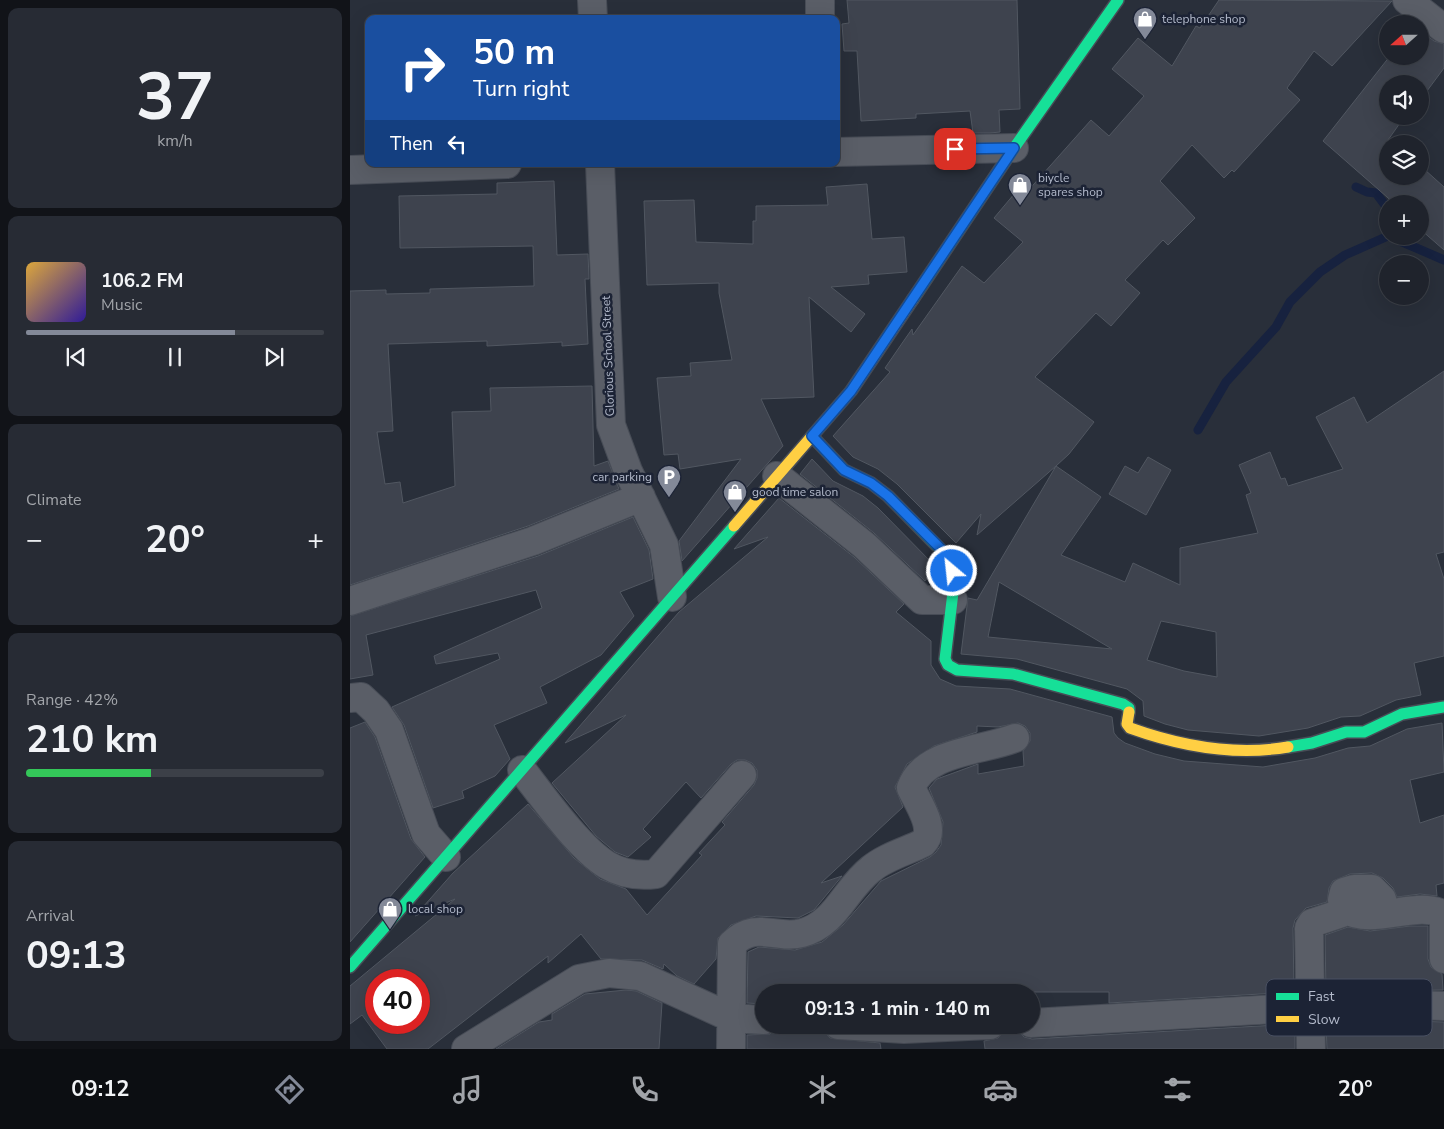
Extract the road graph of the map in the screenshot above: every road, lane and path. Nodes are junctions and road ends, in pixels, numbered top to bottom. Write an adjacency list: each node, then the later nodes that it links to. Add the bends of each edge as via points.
1 (592, 0): 5 (street)
2 (820, 0): 6 (street)
3 (1118, 0): 8 (street)
4 (1407, 0): 7 (street)
5 (593, 15)
6 (820, 15)
7 (1444, 29)
8 (1014, 148): 9 (street); 13 (street, via 851,391)
9 (840, 152)
10 (428, 167): 12 (street)
11 (600, 167): 15 (street, Glorious School Street, via 611,425)
12 (350, 170)
13 (812, 436): 14 (street); 17 (street, via 844,470 871,483 888,496 950,558)
14 (777, 476): 16 (street); 17 (street, via 864,545 922,600)
15 (641, 497): 16 (street, Glorious School Street, via 664,545); 18 (street, via 533,541)
16 (672, 597): 22 (street)
17 (953, 600): 20 (street, via 945,659 948,666 957,670 1013,674 1123,704 1129,708 1127,724 1135,731 1185,745 1260,752 1312,743 1346,732 1364,732 1402,714)
18 (350, 601)
19 (350, 698): 24 (street, via 361,697 389,730 426,834)
20 (1444, 707)
21 (1015, 738): 31 (street, via 983,745 924,767 911,788 929,829 928,838 872,868 852,886 840,907 824,922 801,934 751,932 740,936 732,944)
22 (522, 770): 23 (street, via 582,843 607,865 637,876 656,874); 24 (street)
23 (742, 775)
24 (446, 857): 28 (street)
25 (1444, 915): 29 (street, via 1434,910 1360,915 1344,909 1342,913 1312,923 1309,928)
26 (1444, 923): 27 (street)
27 (1444, 959)
28 (350, 967)
29 (1309, 979)
30 (1266, 1011): 33 (street)
31 (732, 1018): 32 (street); 35 (street, via 640,976 610,973 579,979); 36 (street)
32 (755, 1019)
33 (1040, 1023)
34 (1310, 1036): 37 (street)
35 (466, 1049)
36 (731, 1049)
37 (1311, 1049)

